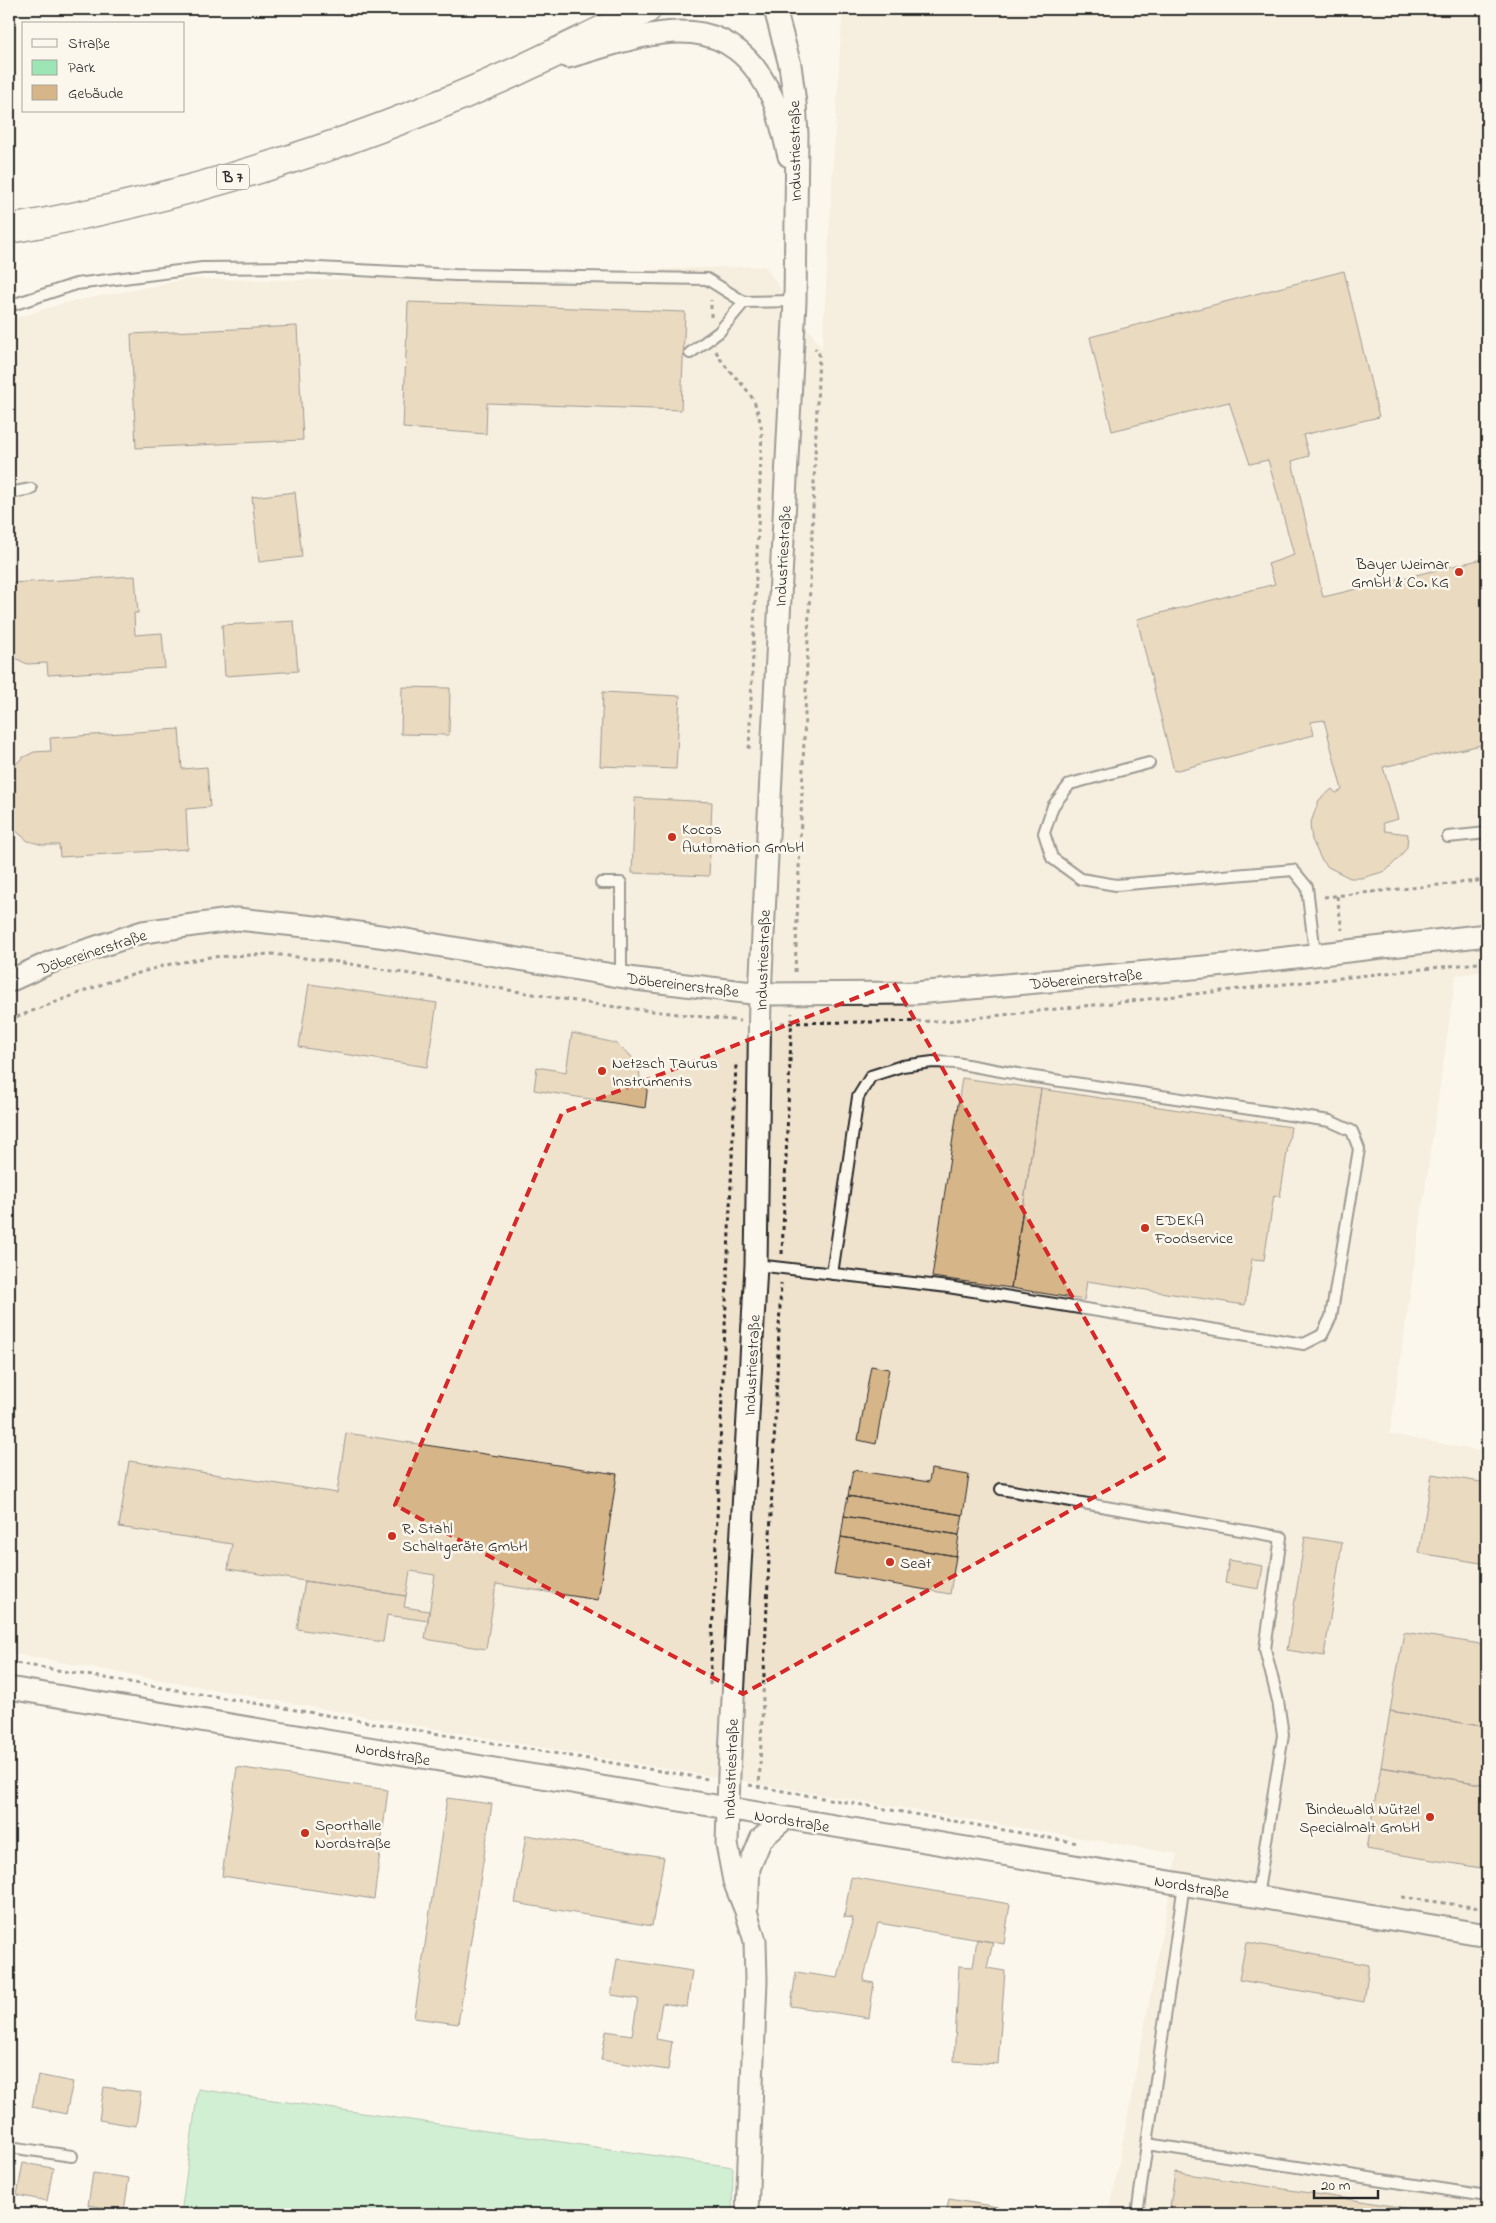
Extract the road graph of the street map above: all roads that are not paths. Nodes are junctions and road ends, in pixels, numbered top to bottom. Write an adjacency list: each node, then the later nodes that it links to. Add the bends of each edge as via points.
1 (646, 9): 3 (main road, B 7)
2 (775, 9): 4 (street, Industriestraße, via 790,65 795,103)
3 (513, 73): 4 (street, via 668,30 697,32 718,39 750,61 773,98); 5 (main road, B 7, via 329,146 250,172 111,209)
4 (796, 178): 6 (street, Industriestraße)
5 (9, 229)
6 (795, 301): 7 (lane); 20 (street, Industriestraße)
7 (744, 302): 8 (lane, via 707,279 455,275 299,267 202,268 76,284); 9 (lane, via 719,332)
8 (9, 306)
9 (690, 352)
10 (31, 489): 11 (lane)
11 (9, 493)
12 (1149, 763): 17 (lane, via 1070,784 1053,806 1044,833 1052,858 1081,879 1116,885 1293,870 1307,887)
13 (1487, 832): 14 (lane)
14 (1448, 837)
15 (601, 883): 18 (lane, via 621,883)
16 (1487, 935): 17 (street, Döbereinerstraße)
17 (1315, 954): 20 (street, Döbereinerstraße, via 916,993)
18 (621, 976): 19 (street, Döbereinerstraße, via 401,939 237,919 143,932); 20 (street, Döbereinerstraße)
19 (9, 980)
20 (760, 994): 21 (street, Industriestraße)
21 (756, 1265): 22 (lane); 25 (street, Industriestraße)
22 (832, 1274): 22 (lane, via 858,1097 870,1076 902,1066 956,1063 1330,1121 1352,1131 1359,1149 1331,1317 1322,1335 1304,1344 948,1287)
23 (1001, 1489): 28 (lane, via 1281,1537 1265,1649 1283,1735)
24 (9, 1688): 25 (street, Nordstraße)
25 (728, 1809): 26 (street, Nordstraße); 29 (street, Industriestraße, via 727,1844 734,1881)
26 (784, 1818): 27 (street, Nordstraße); 29 (street, Industriestraße, via 761,1839 749,1868)
27 (1184, 1884): 28 (street, Nordstraße); 31 (lane)
28 (1257, 1897): 30 (street, Nordstraße)
29 (746, 1911): 35 (street, Industriestraße, via 755,1941 756,1980)
30 (1487, 1935)
31 (1147, 2144): 34 (lane); 36 (lane)
32 (9, 2147): 33 (lane)
33 (72, 2156)
34 (1487, 2196)
35 (747, 2214)
36 (1137, 2214)

